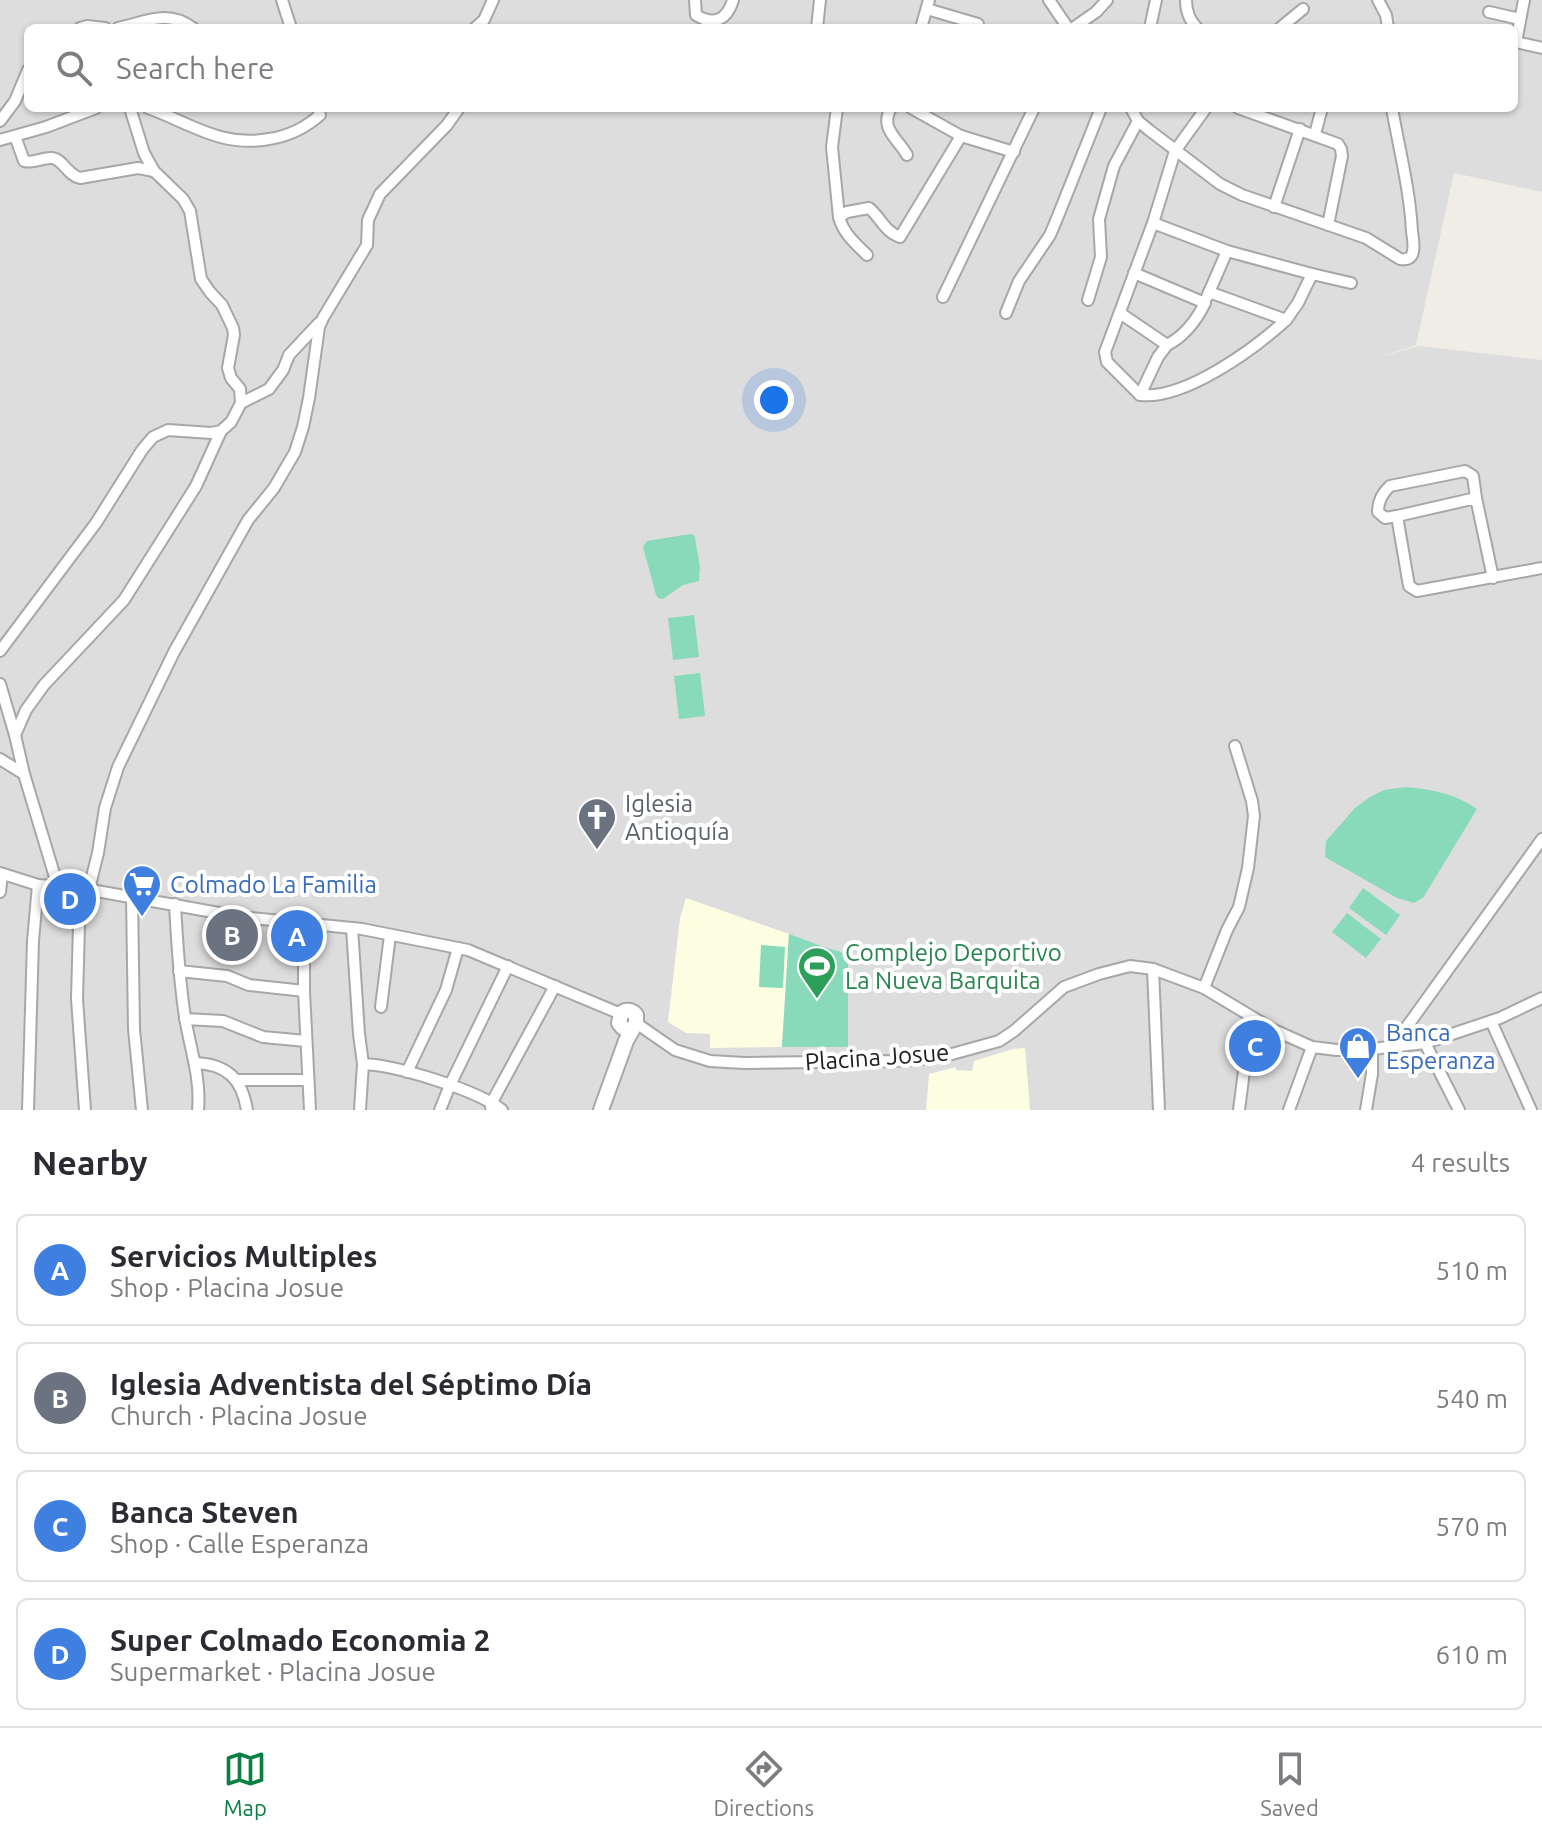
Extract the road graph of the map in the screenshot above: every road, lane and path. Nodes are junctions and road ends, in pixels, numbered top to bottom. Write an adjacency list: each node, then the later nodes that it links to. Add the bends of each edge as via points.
1 (282, 0): 18 (street)
2 (493, 0): 19 (street)
3 (695, 0): 4 (street, via 696,15 704,21 726,17)
4 (733, 0)
5 (1049, 0): 23 (street)
6 (1107, 0): 24 (street)
7 (1156, 0): 25 (street)
8 (1186, 0): 26 (street)
9 (1378, 0): 28 (street)
10 (1524, 0): 15 (street)
11 (824, 1): 20 (street)
12 (928, 4): 21 (street); 22 (street)
13 (1303, 9): 27 (street)
14 (1489, 12): 15 (street)
15 (1520, 19): 29 (street)
16 (133, 24): 17 (street, via 160,17)
17 (187, 24)
18 (290, 24)
19 (481, 24)
20 (818, 24)
21 (922, 24)
22 (978, 24)
23 (1068, 24)
24 (1077, 24)
25 (1151, 24)
26 (1193, 24)
27 (1285, 24)
28 (1387, 24)
29 (1518, 30)
30 (1518, 42): 31 (street)
31 (1542, 48)
32 (24, 80): 48 (street)
33 (85, 112): 52 (street)
34 (131, 112): 58 (street)
35 (158, 112): 36 (street, via 239,142 285,137)
36 (320, 112)
37 (456, 112): 73 (street, via 380,194 368,220 367,245)
38 (836, 112): 60 (street, via 832,147)
39 (889, 112): 57 (street, via 892,137)
40 (918, 112): 53 (street)
41 (1032, 112): 56 (street)
42 (1099, 112): 71 (street, via 1050,235 1019,281)
43 (1133, 112): 49 (street)
44 (1203, 112): 55 (street)
45 (1321, 112): 51 (street)
46 (1393, 112): 62 (street, via 1409,195 1413,252 1400,259 1366,238)
47 (1269, 113): 50 (street)
48 (0, 121)
49 (1138, 121): 55 (street); 70 (street, via 1114,166 1099,219 1101,257)
50 (1300, 129): 51 (street); 59 (street)
51 (1315, 134): 62 (street, via 1338,144 1342,156)
52 (15, 136): 54 (street); 58 (street, via 24,161 52,158 72,176)
53 (961, 136): 56 (street); 60 (street, via 900,237 869,208)
54 (0, 140)
55 (1175, 151): 59 (street, via 1220,184); 61 (street)
56 (1014, 152): 68 (street)
57 (907, 155)
58 (154, 171): 77 (street, via 190,211 201,279 233,328 228,368)
59 (1274, 207): 62 (street)
60 (839, 217): 64 (street, via 847,235)
61 (1153, 223): 63 (street); 65 (street)
62 (1328, 225)
63 (1227, 251): 66 (street); 69 (street)
64 (867, 255)
65 (1134, 273): 69 (street); 72 (street)
66 (1312, 274): 67 (street); 74 (street)
67 (1351, 283)
68 (943, 297)
69 (1207, 298): 74 (street); 75 (street, via 1196,320)
70 (1088, 300)
71 (1006, 313)
72 (1120, 313): 75 (street); 76 (street, via 1105,357)
73 (323, 318): 77 (street, via 289,355 269,389); 93 (street, via 295,452 248,520 174,652 118,767)
74 (1286, 320): 76 (street, via 1260,344 1210,374 1168,394)
75 (1167, 345): 76 (street)
76 (1140, 395)
77 (241, 403): 78 (street)
78 (221, 431): 83 (street, via 168,430 153,437); 85 (street, via 196,486 124,600 44,685)
79 (1476, 498): 80 (street); 80 (street, via 1473,476 1465,471 1390,486 1378,512 1385,518); 82 (street)
80 (1397, 516): 82 (street, via 1411,589)
81 (1542, 568): 82 (street)
82 (1493, 578)
83 (0, 651)
84 (0, 684): 85 (street)
85 (15, 735): 88 (street)
86 (1235, 746): 105 (street, via 1254,816 1248,868 1239,907)
87 (0, 759): 88 (street)
88 (24, 774): 92 (street)
89 (1542, 839): 115 (street)
90 (1, 873): 91 (street, Placina Josue); 94 (street)
91 (38, 885): 92 (street, Placina Josue); 125 (street)
92 (58, 887): 93 (street, Placina Josue)
93 (84, 889): 95 (street, Placina Josue); 126 (street, via 77,999)
94 (0, 892)
95 (132, 897): 96 (street, Placina Josue); 127 (street, via 134,1029)
96 (175, 904): 97 (street, Placina Josue); 103 (street)
97 (304, 923): 98 (street, Placina Josue); 106 (street)
98 (352, 928): 99 (street, Placina Josue); 119 (street)
99 (390, 935): 100 (street, Placina Josue); 108 (street)
100 (458, 948): 101 (street, Placina Josue); 120 (street, via 446,990)
101 (508, 966): 104 (street, Placina Josue); 123 (street)
102 (1153, 969): 105 (street, Placina Josue); 112 (street, Placina Josue, via 1130,966 1064,987 999,1041 920,1059 710,1061 675,1050); 136 (street)
103 (179, 971): 106 (street); 110 (street)
104 (555, 986): 112 (street, Placina Josue); 124 (street)
105 (1204, 988): 109 (street, Placina Josue)
106 (304, 991): 113 (street)
107 (1542, 998): 111 (street, Placina Josue)
108 (381, 1007)
109 (1251, 1017): 116 (street, Placina Josue); 137 (street)
110 (185, 1019): 113 (street, via 223,1021 263,1037); 118 (street)
111 (1491, 1021): 114 (street, Placina Josue); 141 (street)
112 (628, 1023): 134 (street); 135 (street)
113 (306, 1041): 122 (street)
114 (1425, 1043): 115 (street, Placina Josue); 140 (street)
115 (1393, 1046): 117 (street, Placina Josue)
116 (1312, 1047): 117 (street, Placina Josue); 138 (street)
117 (1372, 1049): 139 (street)
118 (195, 1063): 121 (street, via 209,1063); 128 (street)
119 (363, 1064): 120 (street); 131 (street)
120 (407, 1072): 123 (street)
121 (237, 1080): 122 (street); 129 (street)
122 (308, 1080): 130 (street)
123 (450, 1085): 124 (street); 132 (street)
124 (491, 1106): 133 (street)
125 (28, 1110)
126 (85, 1110)
127 (142, 1110)
128 (198, 1110)
129 (247, 1110)
130 (310, 1110)
131 (360, 1110)
132 (440, 1110)
133 (502, 1110)
134 (591, 1110)
135 (601, 1110)
136 (1159, 1110)
137 (1239, 1110)
138 (1289, 1110)
139 (1366, 1110)
140 (1459, 1110)
141 (1531, 1110)

